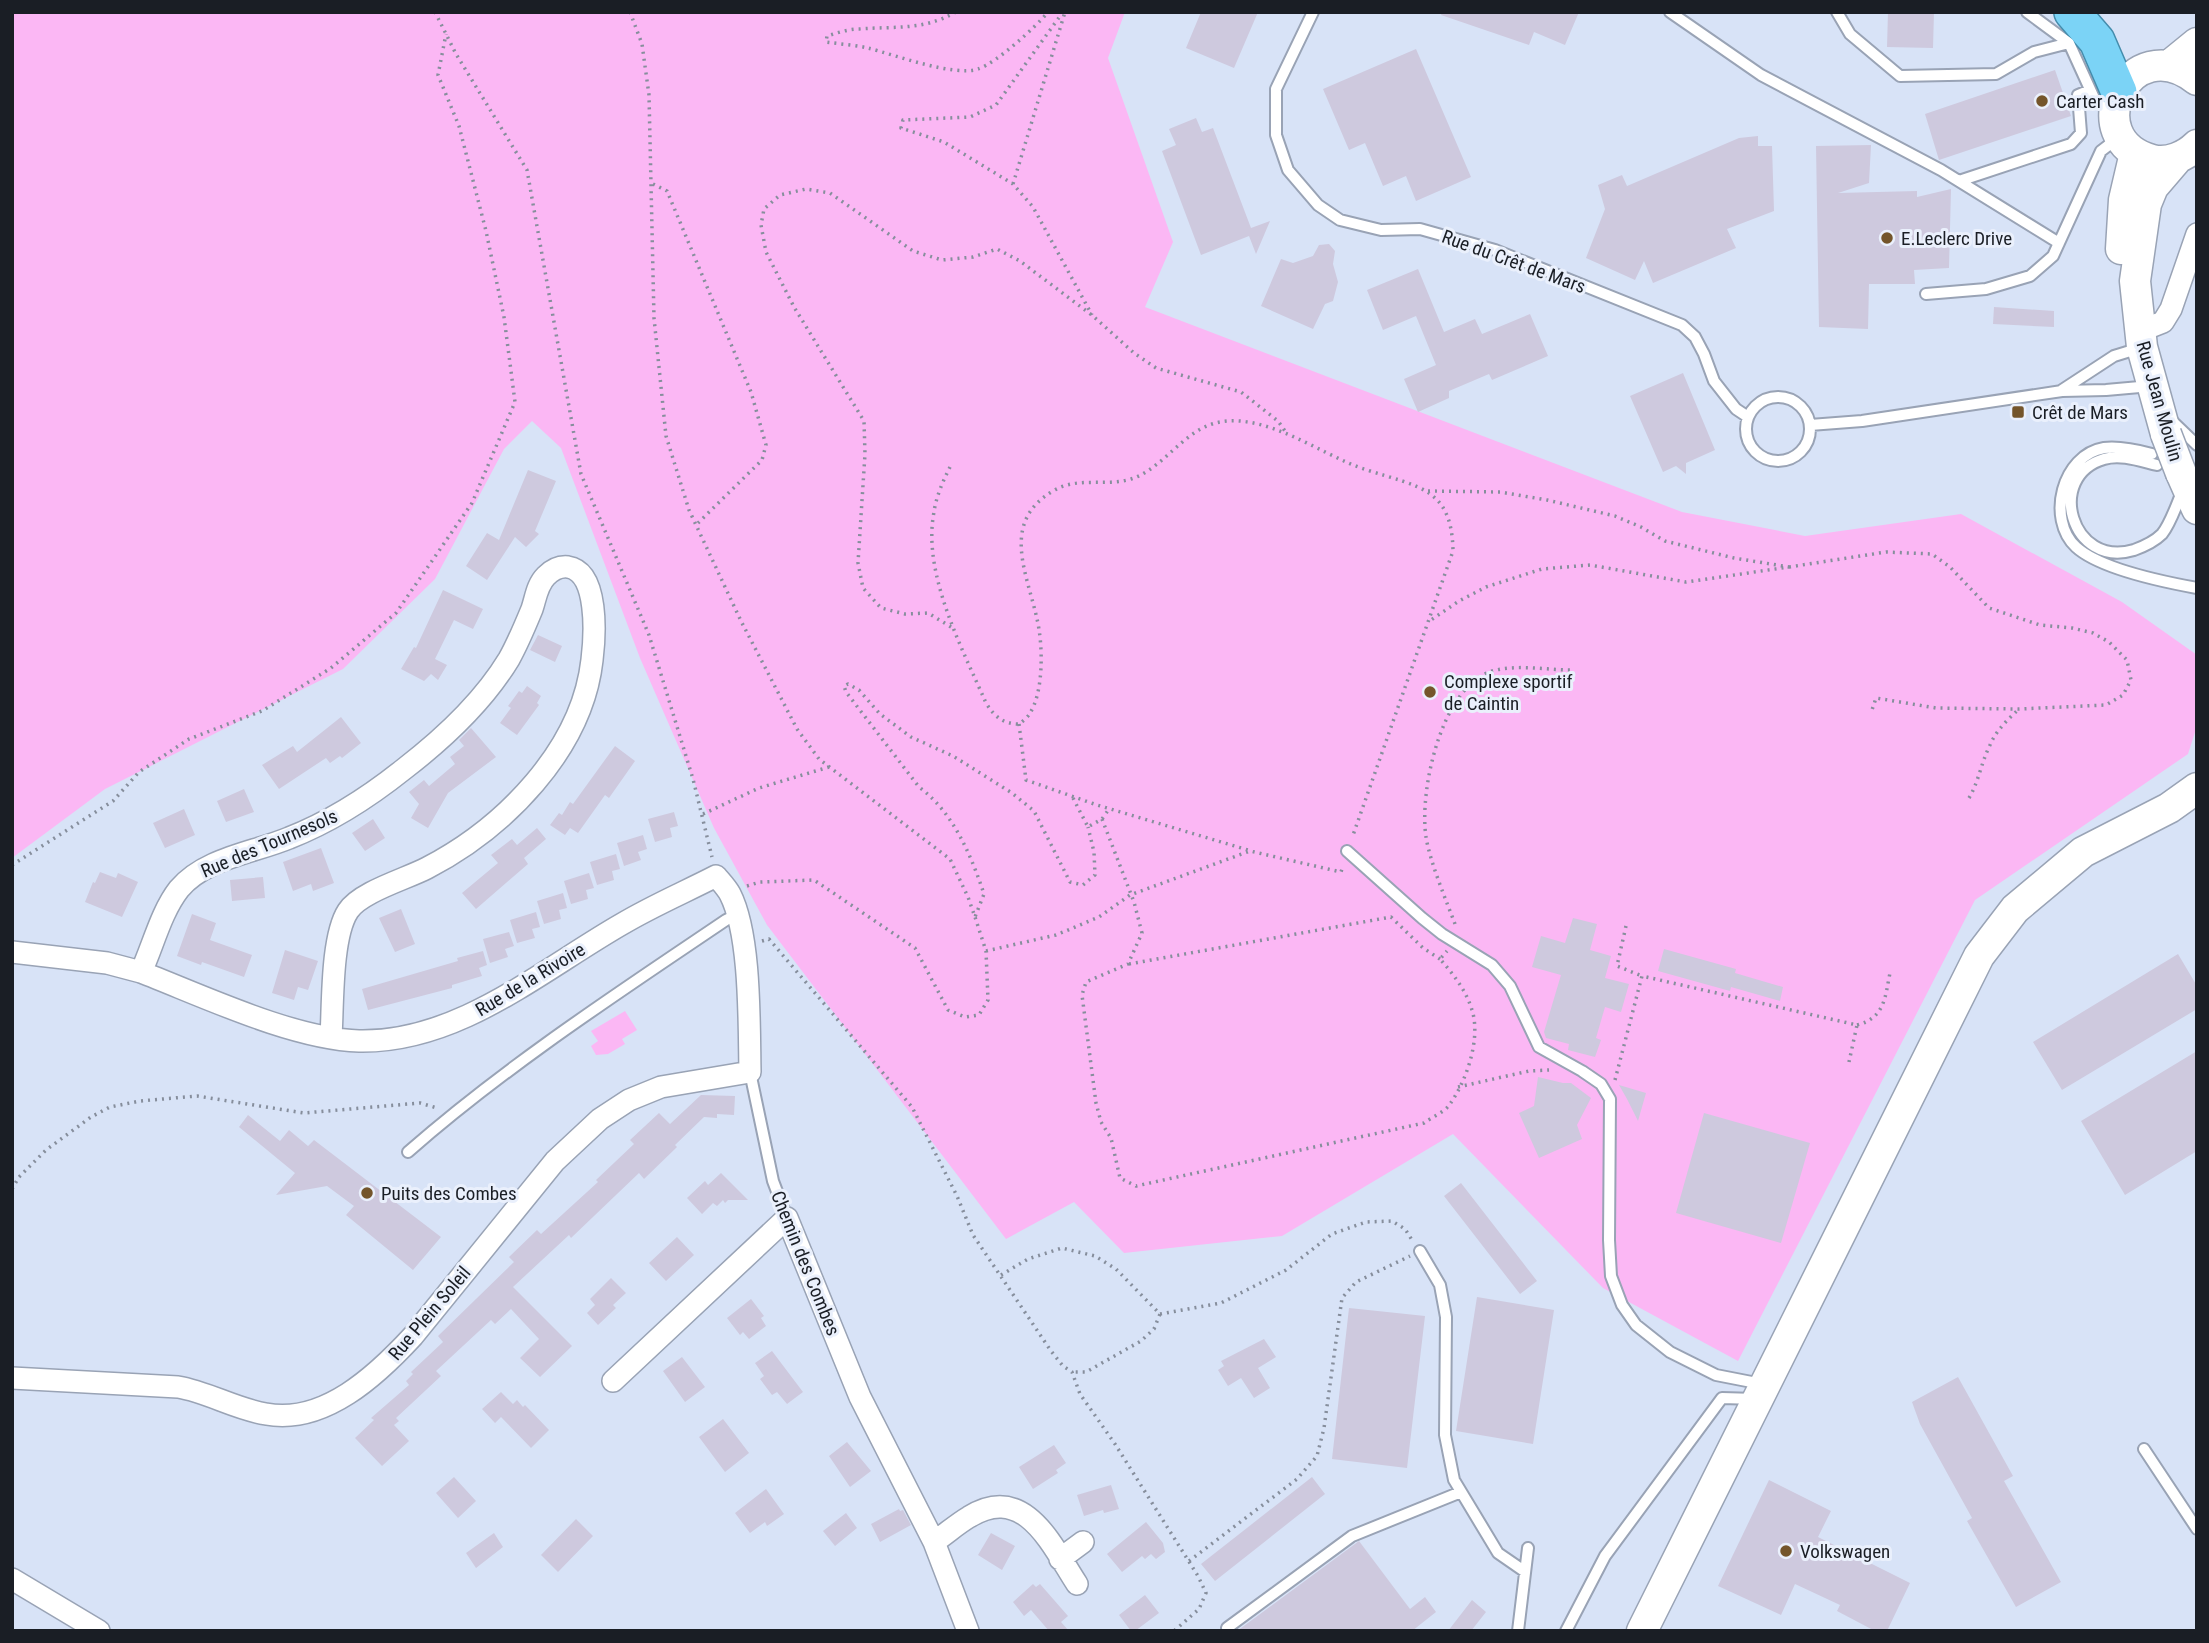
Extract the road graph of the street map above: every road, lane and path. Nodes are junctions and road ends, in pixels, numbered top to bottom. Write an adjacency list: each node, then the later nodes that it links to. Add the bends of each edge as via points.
1 (435, 12): 11 (path)
2 (630, 12): 18 (path, via 642,44 649,95)
3 (956, 12): 4 (path, via 937,23 837,33 827,36 826,43 864,47 962,72 980,69 997,58)
4 (1048, 12)
5 (1064, 12): 19 (path); 19 (path, via 996,105 970,117 903,120 901,128 944,142)
6 (1313, 12): 26 (lane, Rue du Crêt de Mars, via 1276,89 1276,135 1288,170 1318,205 1340,220 1381,230 1420,229 1495,250 1682,324 1695,337 1714,381)
7 (1671, 12): 17 (lane, via 1761,75)
8 (1837, 12): 10 (lane, via 1850,34 1900,76 1996,74)
9 (2027, 12): 10 (lane)
10 (2070, 28): 15 (highway, via 2097,41)
11 (446, 34): 47 (path, via 527,170 581,474 649,635); 54 (path, via 438,75 459,126 486,231 515,402 472,503 396,613 331,668 262,711 189,739 139,772 113,801)
12 (2197, 43): 13 (main road)
13 (2170, 65): 14 (main road); 15 (main road, via 2145,68 2131,76)
14 (2197, 80)
15 (2115, 117): 16 (main road, via 2155,160); 17 (lane, via 2078,95 2081,133 2071,144); 21 (lane); 24 (main road, Rue Jean Moulin, via 2124,200 2120,256 2126,296)
16 (2187, 152): 24 (main road, Rue Jean Moulin, via 2153,187 2146,204 2135,281)
17 (1959, 181): 21 (lane)
18 (652, 183): 33 (path, via 654,318 666,436); 33 (path, via 667,191 751,392 766,445 762,460)
19 (1013, 184): 23 (path, via 1033,206)
20 (2197, 234): 24 (street, via 2171,309 2163,322)
21 (2059, 243): 22 (lane, via 2053,256 2030,276 1986,289)
22 (1926, 295)
23 (1093, 316): 28 (path, via 1156,368 1241,391); 37 (path, via 1020,261 997,250 942,260 913,251 830,193 806,189 780,195 764,209 761,225 766,252 864,421 859,563 863,588 881,608 928,613)
24 (2141, 339): 25 (lane); 30 (main road, Rue Jean Moulin)
25 (2062, 391): 27 (lane); 30 (lane, via 2106,390)
26 (1748, 417): 27 (lane, via 1765,400 1788,398 1799,404); 27 (lane, via 1748,440 1754,450 1774,460 1796,455 1804,447)
27 (1810, 425)
28 (1287, 434): 32 (path, via 1344,463); 41 (path, via 1246,421 1203,427 1152,469 1131,479 1079,482 1055,489 1038,502 1026,518 1020,538 1041,659 1031,712)
29 (2197, 445): 30 (lane)
30 (2169, 452): 30 (lane, via 2163,532 2147,546 2126,552 2091,545 2074,523 2070,505 2081,475 2106,458); 35 (lane, via 2102,448 2082,459 2065,479 2059,510 2075,546 2093,558 2137,574)
31 (950, 467): 37 (path, via 933,513 932,550)
32 (1427, 491): 34 (path, via 1500,492 1546,500 1615,516 1665,541); 36 (path, via 1446,510 1453,551)
33 (696, 525): 42 (path, via 797,729)
34 (1789, 567): 36 (path, via 1686,582 1590,565 1542,569 1486,587); 39 (path, via 1885,552 1932,554 1989,608 2040,625 2093,633 2127,660 2131,680 2123,695 2106,705)
35 (2197, 587)
36 (1429, 621): 53 (path)
37 (953, 628): 41 (path, via 985,703 994,716)
38 (1573, 670): 60 (path, via 1517,667 1490,672 1472,682 1453,705 1426,785 1426,837 1455,926)
39 (2019, 709): 40 (path, via 1936,708 1876,698); 45 (path, via 1990,745)
40 (1871, 713)
41 (1019, 724): 44 (path, via 1026,780)
42 (829, 767): 47 (path, via 759,788); 58 (path, via 950,859)
43 (2197, 788): 50 (main road)
44 (1072, 796): 46 (path); 51 (path)
45 (1969, 798)
46 (1109, 809): 49 (path); 52 (path)
47 (703, 814): 55 (path)
48 (2197, 814): 50 (main road)
49 (1102, 819): 51 (path); 56 (path)
50 (2132, 826): 86 (main road, via 2083,852 2015,909 1979,956)
51 (1088, 827): 58 (path, via 1095,875 1083,885 1070,882 1034,811 953,755 911,737 880,715 859,690 845,685 919,787 946,813 975,865 984,894)
52 (1250, 851): 53 (path, via 1341,872); 56 (path)
53 (1348, 851): 60 (lane, via 1398,899)
54 (12, 865)
55 (723, 884): 57 (street, Chemin des Combes); 62 (path, via 814,880 915,948 948,1010 965,1017 978,1015 988,1000); 70 (street, Rue de la Rivoire, via 623,923 461,1020 394,1038 358,1041)
56 (1130, 895): 62 (path, via 1099,917 1056,935); 65 (path, via 1142,933)
57 (738, 915): 61 (street, Chemin des Combes); 76 (lane, via 626,987)
58 (975, 917): 62 (path)
59 (1626, 926): 68 (path, via 1616,966)
60 (1453, 940): 64 (path); 72 (lane, via 1492,965 1510,986 1539,1047)
61 (743, 944): 73 (street, Chemin des Combes); 81 (path, via 769,939 912,1107 973,1234)
62 (986, 951)
63 (12, 952): 66 (street, via 97,961)
64 (1440, 959): 65 (path, via 1391,917); 74 (path, via 1457,979 1472,1010 1475,1041)
65 (1128, 964): 74 (path, via 1086,982 1082,995 1101,1122 1111,1138 1120,1178 1136,1186 1424,1123 1450,1105)
66 (141, 972): 70 (street, via 269,1021); 70 (street, Rue des Tournesols, via 171,902 192,876 317,825 405,769 469,711 491,684 526,624 539,583 561,566 572,568 584,577 595,625 592,663 571,729 531,785 470,842 430,866 360,897 348,911 337,945)
67 (1890, 973): 69 (path, via 1879,1013)
68 (1642, 976): 69 (path); 75 (path)
69 (1857, 1025): 71 (path)
70 (331, 1037)
71 (1849, 1062)
72 (1582, 1071): 74 (path, via 1529,1071); 75 (lane, via 1601,1084)
73 (750, 1072): 79 (lane, Chemin des Combes, via 773,1181); 84 (street, Rue Plein Soleil, via 661,1087 600,1119 555,1161 394,1357 339,1399 314,1411 266,1415 178,1387)
74 (1458, 1087)
75 (1610, 1099): 86 (lane, via 1611,1276 1622,1305 1636,1325 1670,1352)
76 (454, 1112): 77 (lane); 78 (path, via 420,1103 304,1113 197,1096 140,1101 110,1107 91,1117 46,1150)
77 (408, 1152)
78 (12, 1189)
79 (787, 1218): 85 (street); 90 (street, Chemin des Combes, via 860,1397)
80 (1420, 1251): 82 (path, via 1405,1229 1392,1221 1366,1222 1332,1234 1286,1270 1221,1303); 88 (lane, via 1440,1285 1446,1317 1445,1435); 94 (path, via 1356,1282 1342,1298 1317,1456 1297,1479)
81 (1001, 1275): 82 (path, via 1028,1259 1062,1248 1095,1256 1115,1269); 83 (path, via 1051,1351)
82 (1160, 1314): 83 (path, via 1154,1329 1141,1341 1086,1372)
83 (1072, 1372): 94 (path, via 1080,1394)
84 (12, 1378)
85 (613, 1381)
86 (1762, 1392): 103 (lane, via 1722,1398 1605,1556); 104 (main road)
87 (2144, 1449): 89 (lane)
88 (1461, 1492): 95 (lane, via 1498,1553); 98 (lane, via 1352,1536)
89 (2197, 1529)
90 (934, 1542): 93 (street, via 984,1510 1016,1510 1029,1516); 100 (street, Chemin des Combes)
91 (1083, 1542): 93 (street)
92 (1528, 1548): 95 (lane)
93 (1060, 1559): 97 (street)
94 (1189, 1561): 101 (path, via 1206,1593 1199,1609)
95 (1524, 1571): 102 (lane)
96 (12, 1579): 99 (street)
97 (1077, 1584)
98 (1227, 1628)
99 (99, 1631)
100 (968, 1631)
101 (1174, 1631)
102 (1518, 1631)
103 (1566, 1631)
104 (1642, 1631)

